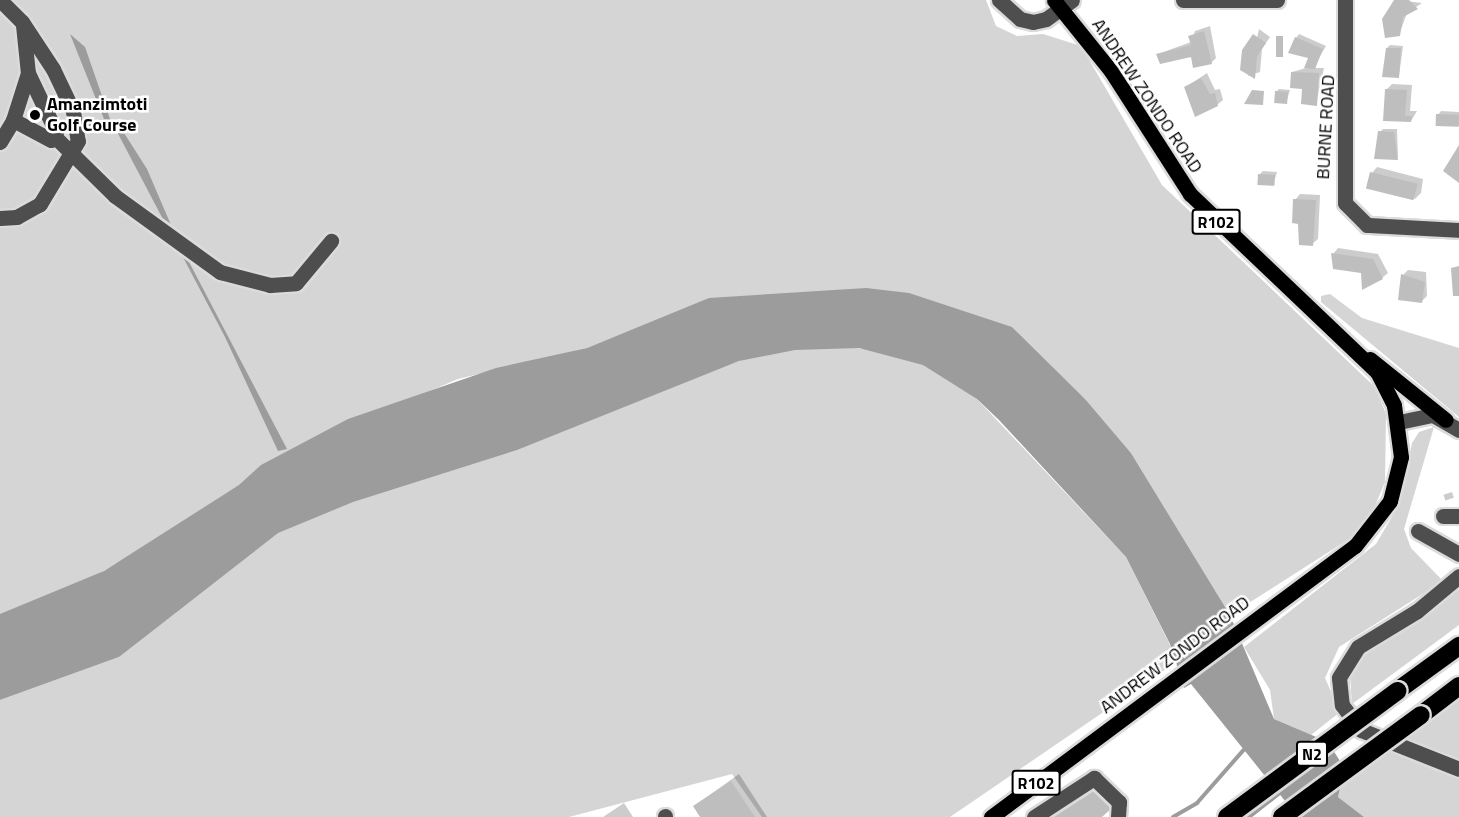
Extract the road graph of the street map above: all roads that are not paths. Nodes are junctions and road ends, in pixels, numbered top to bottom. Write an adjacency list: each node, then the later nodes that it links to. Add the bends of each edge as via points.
1 (0, 0): 7 (street)
2 (999, 0): 6 (street, via 1020,20 1033,22)
3 (1183, 0): 4 (street)
4 (1277, 0)
5 (1345, 0): 14 (street, BURNE ROAD, via 1345,203 1367,225)
6 (1063, 3): 16 (main road, ANDREW ZONDO ROAD / R102, via 1190,194)
7 (22, 22): 8 (street); 12 (street, via 73,111 78,141)
8 (28, 73): 9 (street); 10 (street)
9 (13, 120): 10 (street, via 47,141); 11 (street)
10 (55, 137): 12 (street)
11 (0, 142)
12 (73, 157): 13 (street, via 40,204 17,217); 15 (street, via 191,254 235,277 270,285 296,283)
13 (0, 218)
14 (1459, 230)
15 (331, 241)
16 (1364, 357): 17 (main road, via 1393,373); 18 (main road, ANDREW ZONDO ROAD / R102, via 1387,387)
17 (1446, 420): 18 (street, via 1422,415); 19 (street)
18 (1399, 422): 28 (main road, ANDREW ZONDO ROAD / R102, via 1398,480 1381,516 1355,546)
19 (1459, 430)
20 (1443, 516): 21 (street)
21 (1459, 516)
22 (1418, 531): 23 (street)
23 (1459, 554)
24 (1459, 576): 27 (street, via 1417,611 1358,647 1339,678 1342,705 1361,730)
25 (1459, 646): 31 (highway, N2, bridge)
26 (1459, 686): 32 (highway, N2, bridge)
27 (1459, 769)
28 (991, 817)
29 (1034, 817): 30 (street, via 1094,778 1119,802)
30 (1118, 817)
31 (1227, 817)
32 (1282, 817)

